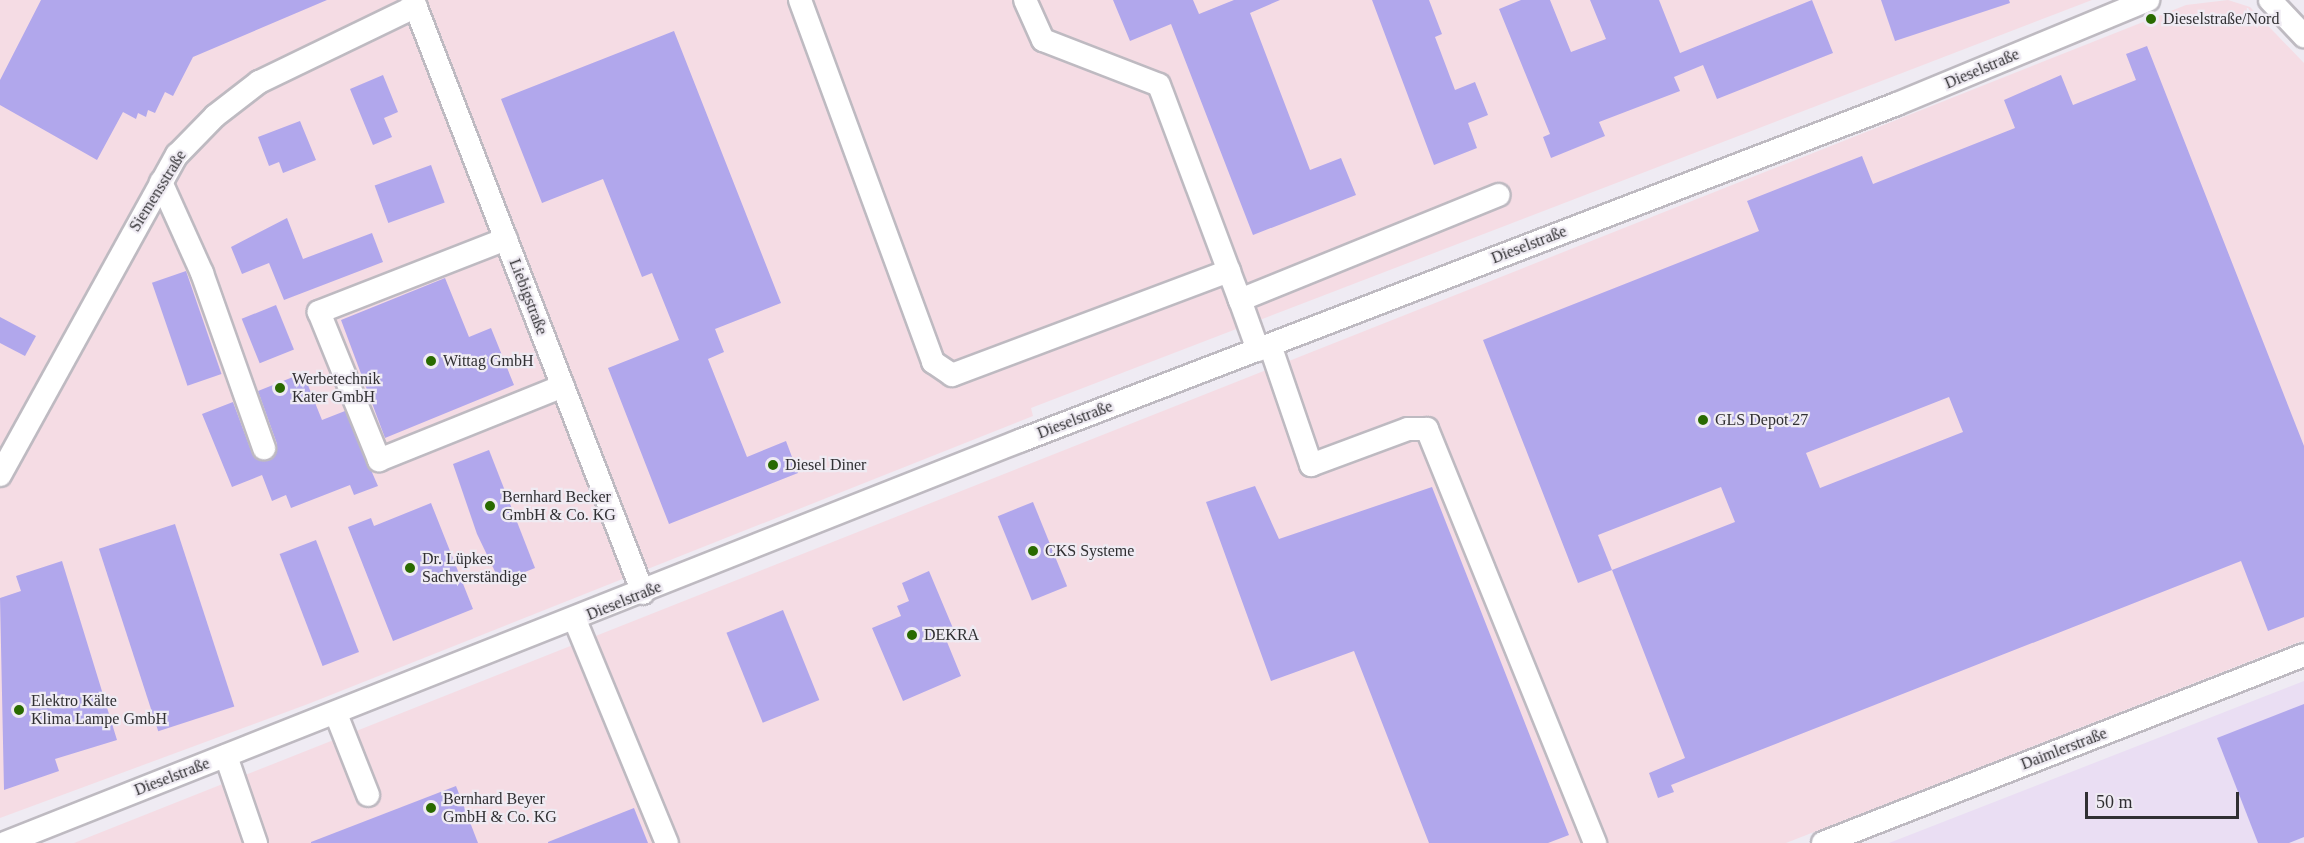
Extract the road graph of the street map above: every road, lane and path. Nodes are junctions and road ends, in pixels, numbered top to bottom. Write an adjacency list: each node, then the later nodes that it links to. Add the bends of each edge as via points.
1 (800, 0): 10 (street, via 933,362 952,375)
2 (1025, 0): 10 (street, via 1043,40 1159,84)
3 (2148, 0): 12 (street, Dieselstraße, via 1897,104)
4 (2270, 0): 6 (street)
5 (414, 3): 7 (street, Siemensstraße, via 259,82 215,116 177,155); 9 (street, Liebigstraße)
6 (2304, 36)
7 (160, 182): 14 (street, via 202,273); 15 (street, Siemensstraße)
8 (1499, 195): 11 (street)
9 (506, 239): 13 (street, Liebigstraße); 13 (street, via 319,312 379,459)
10 (1229, 271): 11 (street)
11 (1240, 300): 12 (street)
12 (1264, 347): 16 (street, Dieselstraße); 25 (street, via 1311,465 1408,429 1427,429)
13 (563, 386): 16 (street, Liebigstraße)
14 (264, 448)
15 (0, 475)
16 (643, 593): 17 (street, Dieselstraße)
17 (575, 620): 19 (street, Dieselstraße); 24 (street)
18 (2304, 655): 26 (street, Daimlerstraße)
19 (336, 714): 20 (street, Dieselstraße); 21 (street)
20 (226, 756): 22 (street, Dieselstraße); 23 (street)
21 (368, 795)
22 (4, 843)
23 (256, 843)
24 (668, 843)
25 (1595, 843)
26 (1823, 843)

